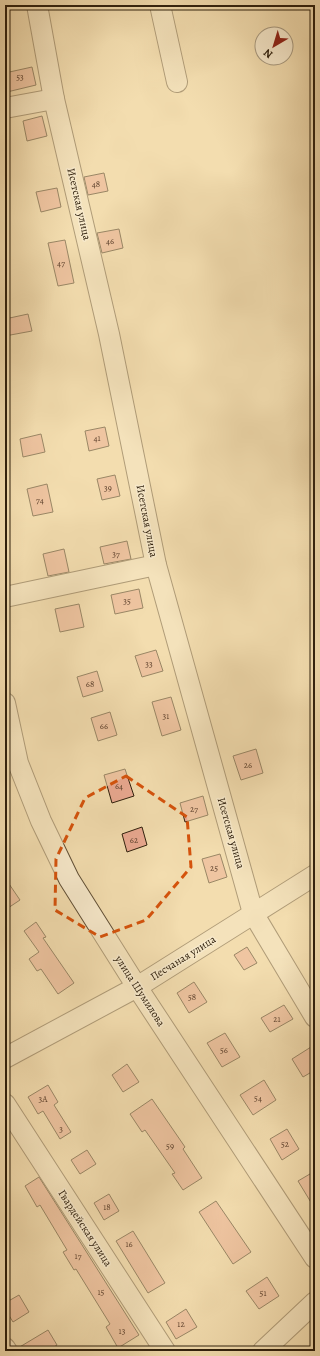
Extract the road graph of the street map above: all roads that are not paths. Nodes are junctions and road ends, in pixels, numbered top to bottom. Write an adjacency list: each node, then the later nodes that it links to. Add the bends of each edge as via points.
1 (37, 5): 4 (street, Исетская улица)
2 (160, 5): 3 (street)
3 (177, 82)
4 (54, 99): 5 (street); 6 (street, Исетская улица, via 109,334)
5 (5, 108)
6 (156, 566): 7 (street); 10 (street, Исетская улица)
7 (5, 597)
8 (5, 703): 11 (street, улица Шумилова, via 18,763 41,821 68,879)
9 (315, 875): 10 (street, Песчаная улица)
10 (254, 913): 11 (street, Песчаная улица); 12 (street, Исетская улица)
11 (137, 987): 13 (street, Песчаная улица); 15 (street, улица Шумилова)
12 (315, 1017)
13 (5, 1058)
14 (5, 1104): 19 (street, Гвардейская улица)
15 (315, 1258)
16 (315, 1302): 20 (street)
17 (5, 1348): 18 (street)
18 (7, 1351)
19 (165, 1351)
20 (263, 1351)

